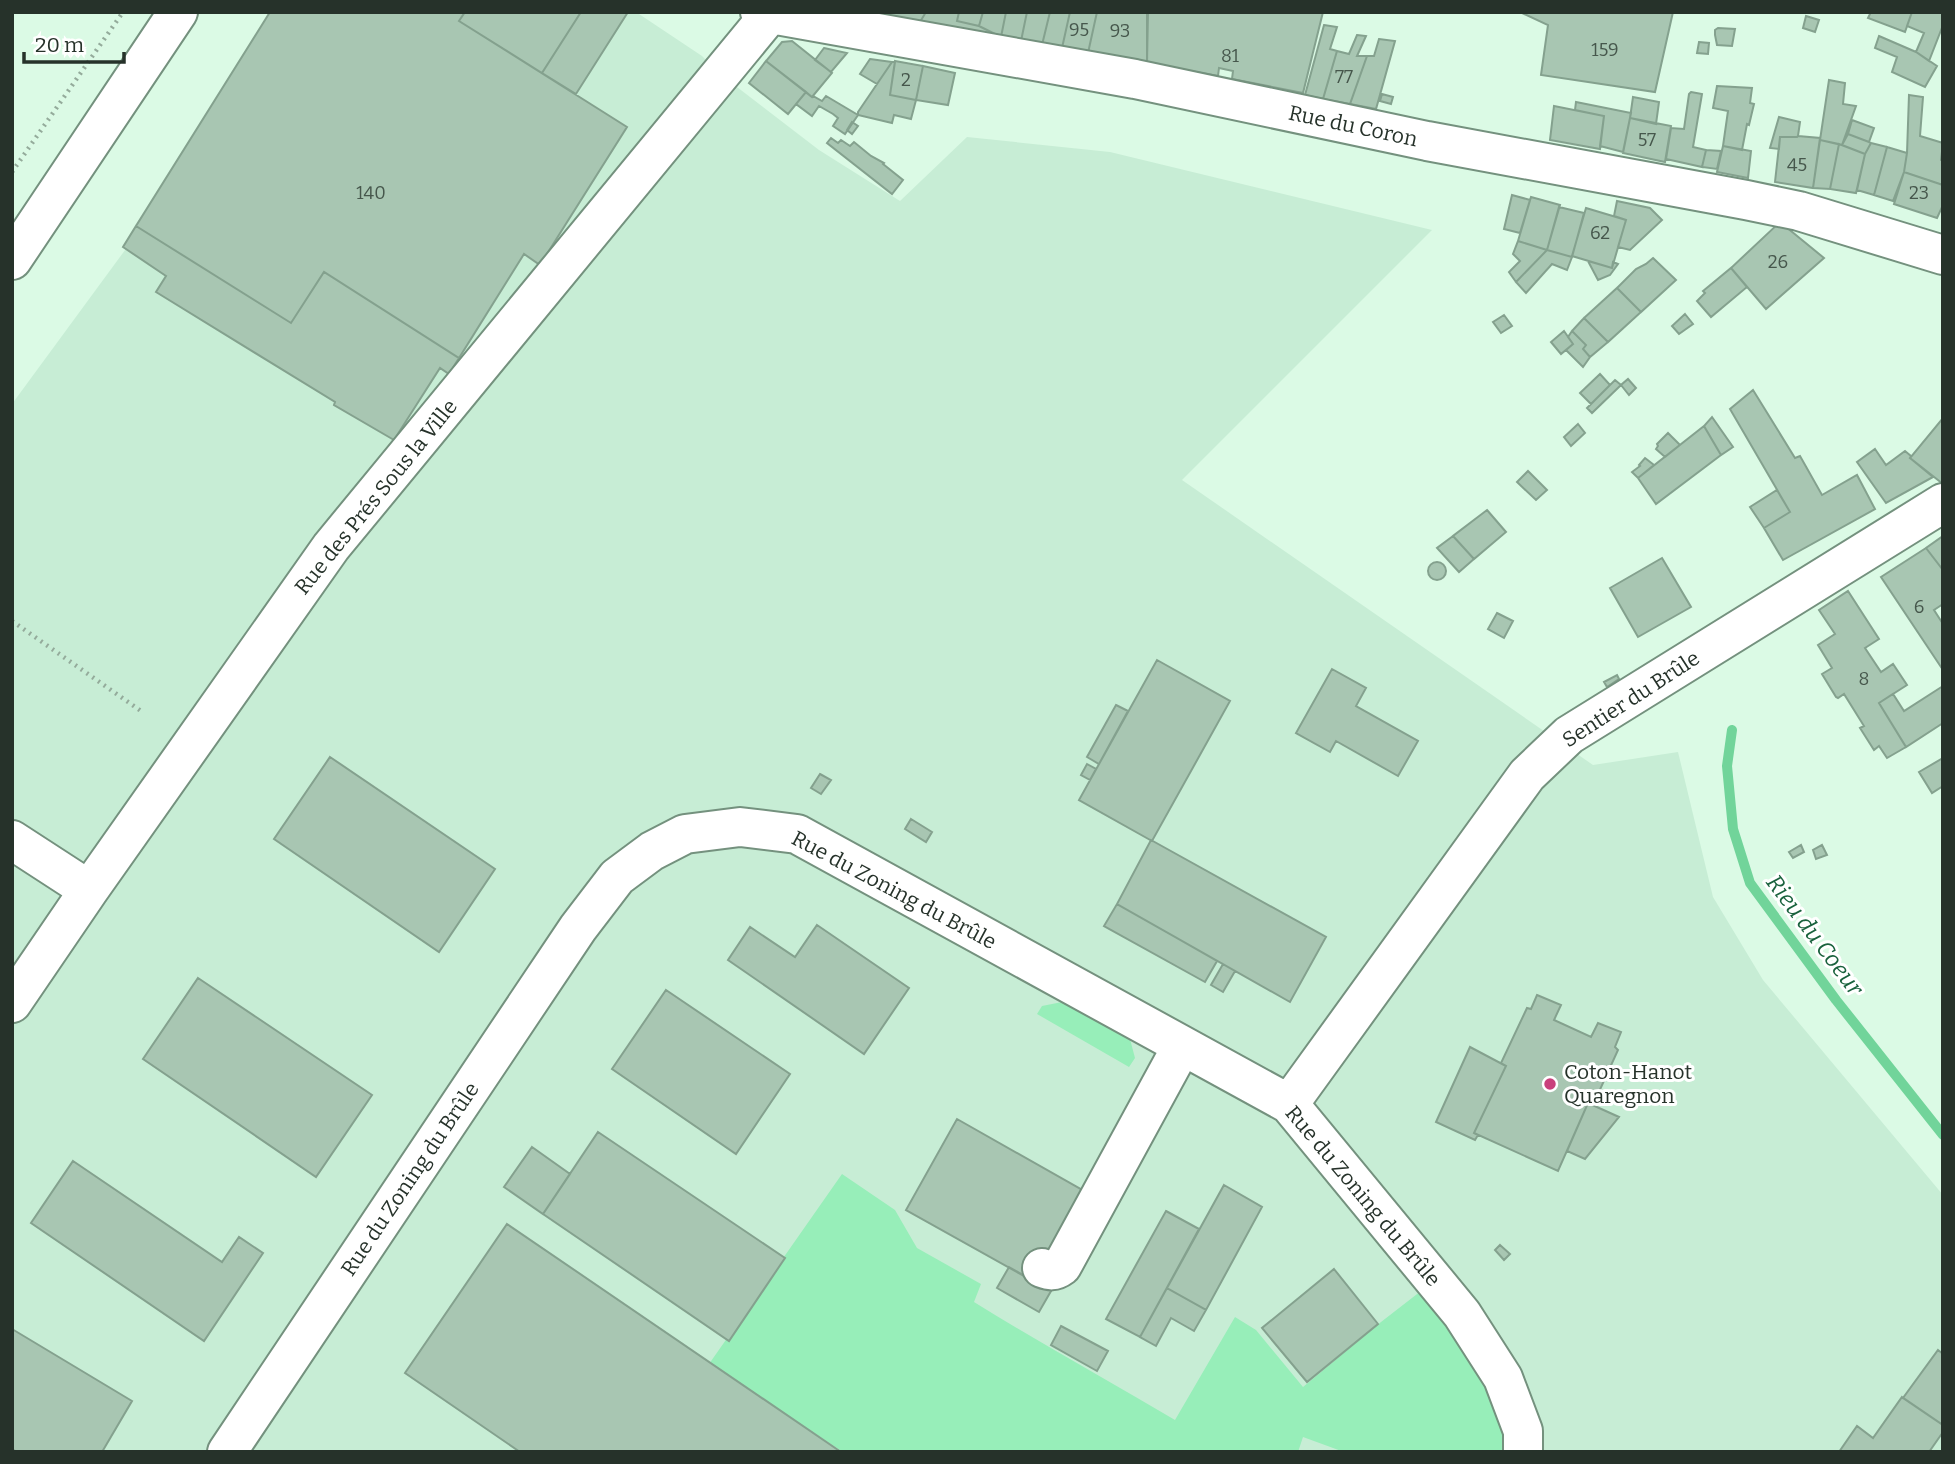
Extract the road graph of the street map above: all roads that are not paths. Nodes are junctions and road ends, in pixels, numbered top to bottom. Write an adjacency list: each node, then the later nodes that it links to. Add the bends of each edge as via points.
1 (178, 12): 4 (street)
2 (765, 13): 3 (street, Rue du Coron, via 1135,79 1427,141 1746,200 1799,211); 7 (street, Rue des Prés Sous la Ville, via 331,547)
3 (1943, 255)
4 (12, 260)
5 (1943, 503): 10 (street, Sentier du Brûle, via 1569,735 1527,775)
6 (12, 840): 7 (street)
7 (89, 890): 8 (street, Rue des Prés Sous la Ville)
8 (12, 1003)
9 (1182, 1046): 10 (street, Rue du Zoning du Brûle); 11 (street, via 1062,1266 1057,1271); 12 (street, Rue du Zoning du Brûle, via 797,834 740,827 685,834 652,850 617,877 578,928)
10 (1289, 1104): 13 (street, Rue du Zoning du Brûle, via 1462,1314 1503,1378 1523,1432)
11 (1042, 1268)
12 (227, 1452)
13 (1523, 1452)

